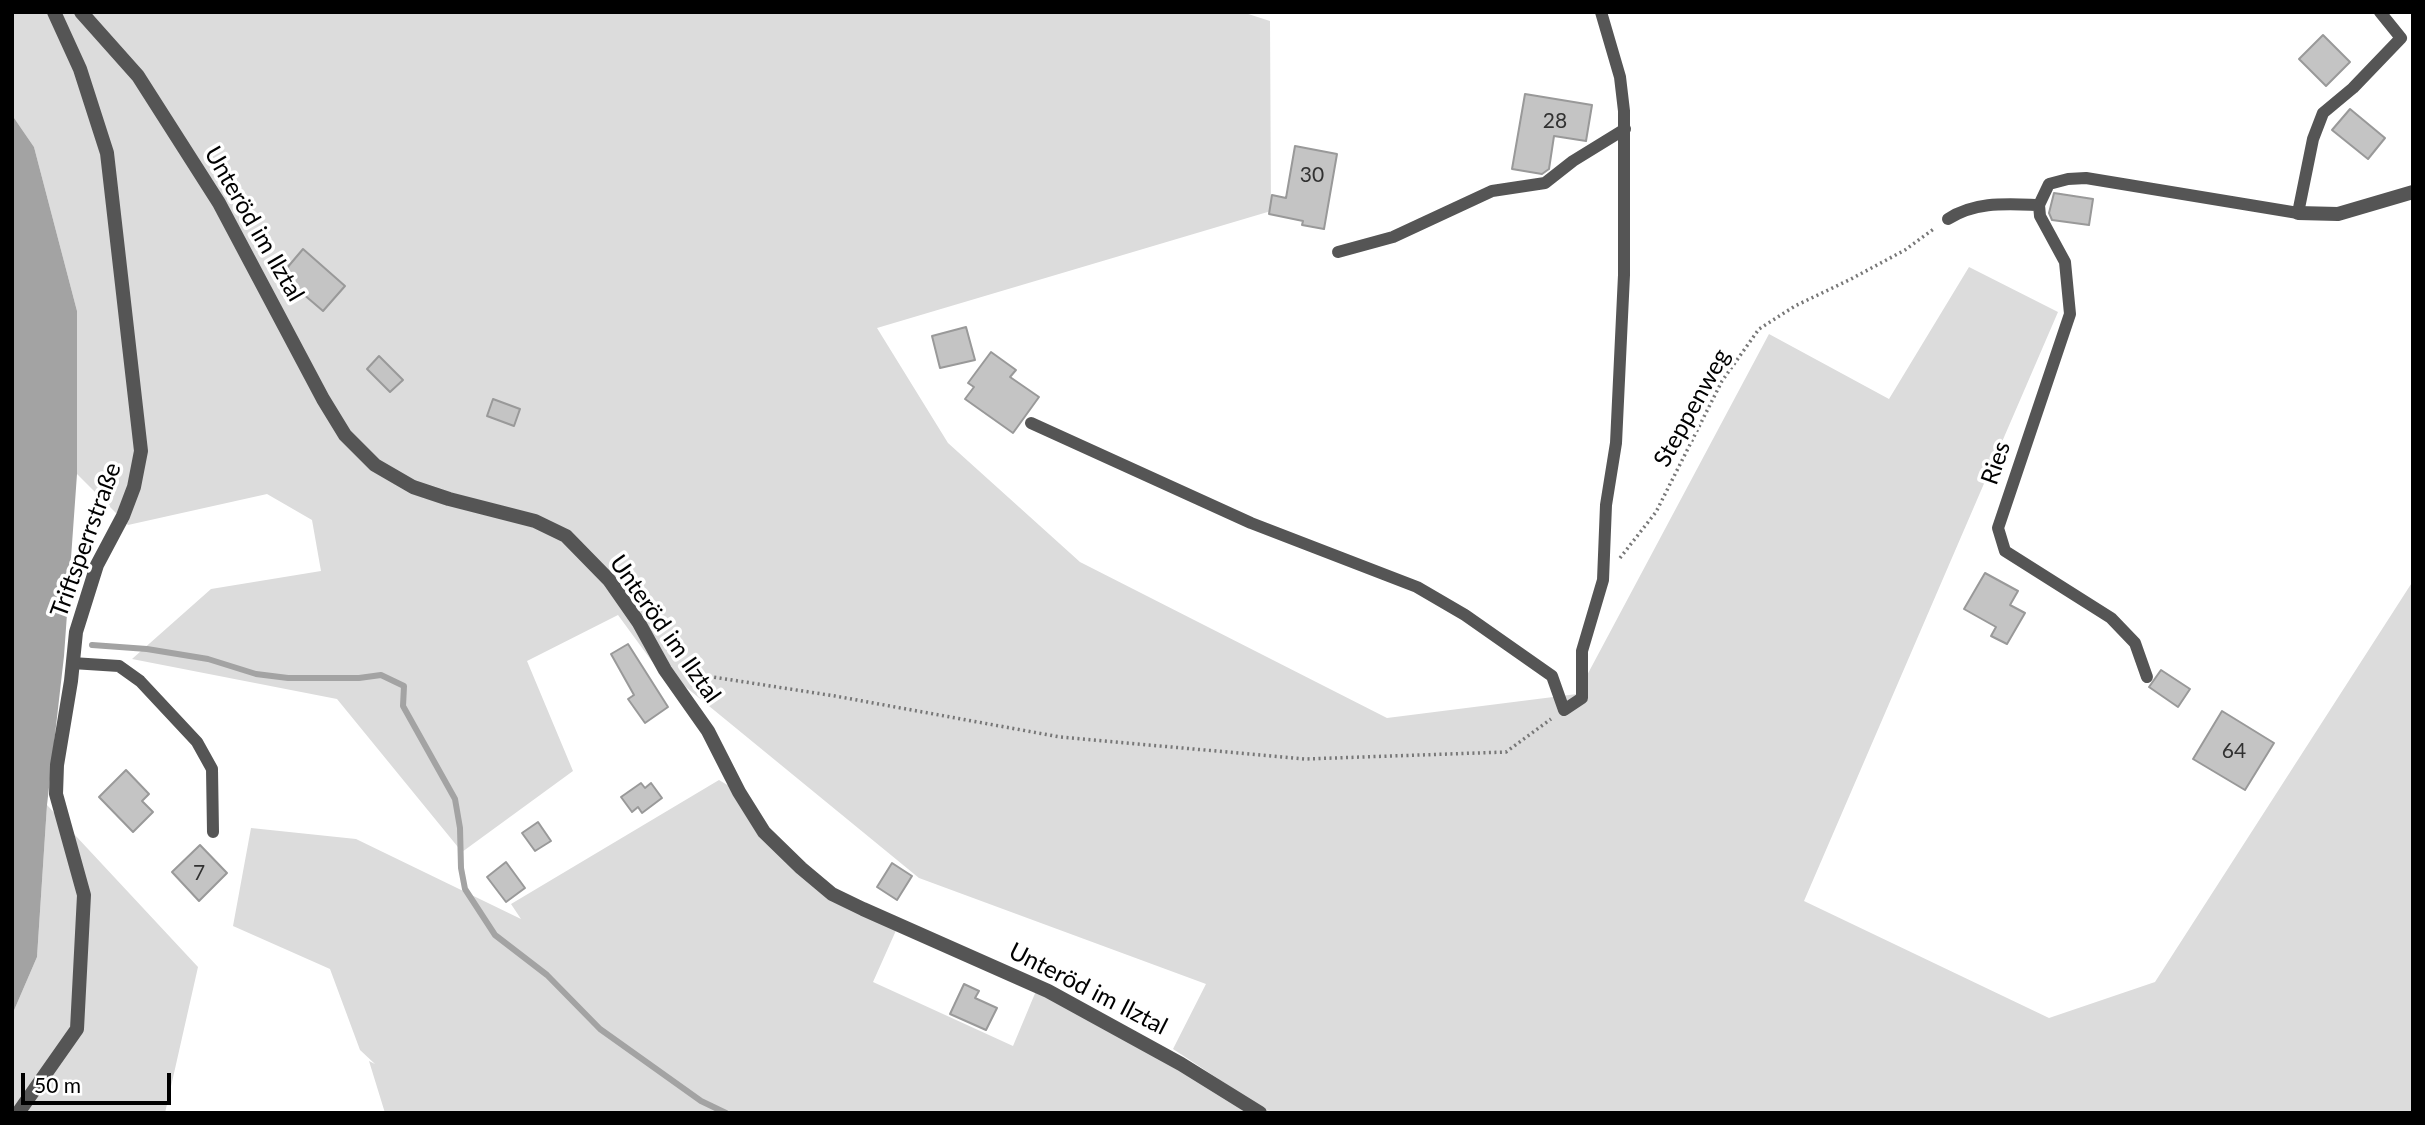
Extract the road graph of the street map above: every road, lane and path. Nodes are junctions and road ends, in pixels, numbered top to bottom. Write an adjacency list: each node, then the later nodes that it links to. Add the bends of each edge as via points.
1 (54, 12): 13 (street, Triftsperrstraße, via 80,69 107,153 141,451 134,487 94,576 76,632)
2 (81, 12): 14 (street, Unteröd im Ilztal, via 138,76 219,203 345,435 375,465 413,487 535,522 566,536 609,580)
3 (1601, 12): 5 (lane, via 1619,77)
4 (2380, 12): 8 (lane, via 2401,38 2323,113)
5 (1625, 129): 10 (lane, via 1545,183 1492,191 1393,237); 12 (lane, via 1620,372)
6 (2413, 192): 8 (street, via 2338,214)
7 (2039, 205): 8 (lane, via 2049,184 2086,178); 9 (lane, via 1979,206); 15 (lane, Ries, via 2040,216 2065,262 2070,314 1998,528 2005,551 2111,618 2135,643)
8 (2298, 213)
9 (1948, 219): 12 (path, Steppenweg, via 1905,250 1759,329 1722,381 1656,512)
10 (1338, 252)
11 (1031, 423): 16 (lane, via 1251,523 1417,587 1552,676)
12 (1603, 580): 16 (lane, via 1582,651 1582,698)
13 (72, 663): 17 (lane, via 119,666 140,681 197,742 212,769); 18 (street, Triftsperrstraße, via 56,794 84,895 77,1029)
14 (665, 670): 16 (path, via 1060,737 1305,759 1506,752); 19 (street, Unteröd im Ilztal, via 708,731 764,831 832,894 1048,991 1181,1063)
15 (2147, 677)
16 (1564, 710)
17 (213, 832)
18 (18, 1113)
19 (1260, 1113)

